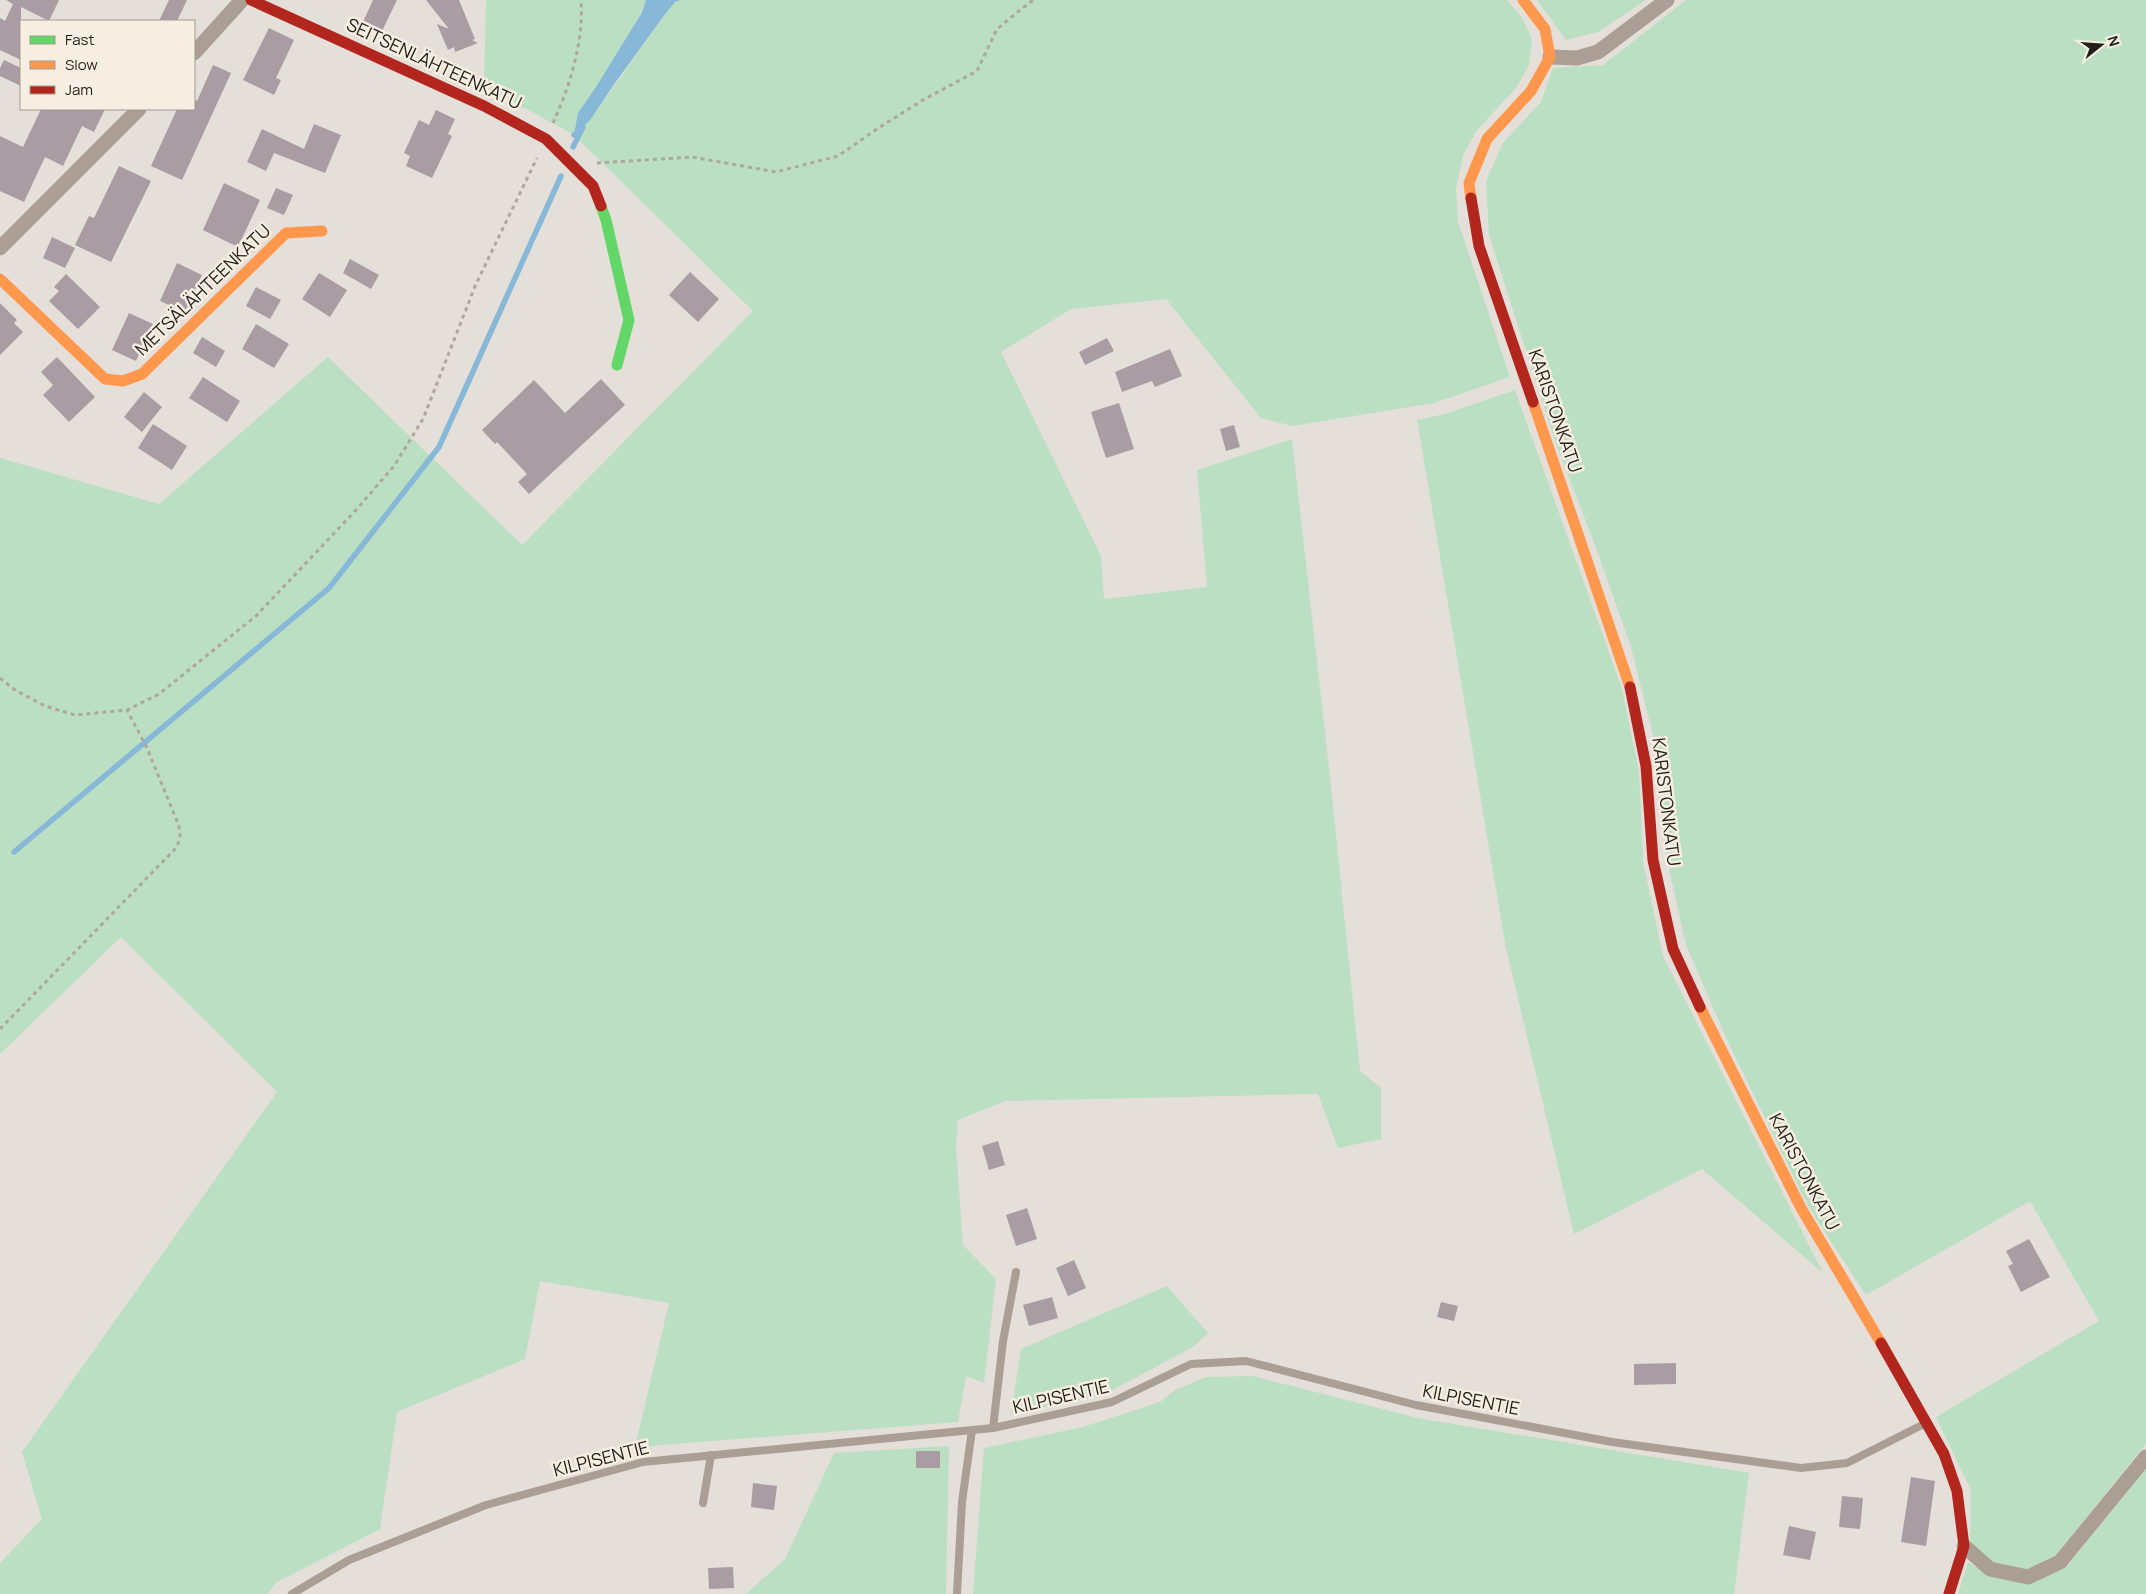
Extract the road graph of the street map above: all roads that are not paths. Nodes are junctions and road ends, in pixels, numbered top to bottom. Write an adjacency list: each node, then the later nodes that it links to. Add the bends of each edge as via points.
1 (242, 0): 5 (street)
2 (251, 0): 11 (street, SEITSENLÄHTEENKATU, via 484,106 546,139 593,186 606,220 629,320)
3 (1523, 0): 6 (street, via 1546,29)
4 (1667, 0): 6 (street, via 1598,52 1577,58)
5 (195, 52)
6 (1550, 58): 13 (street, KARISTONKATU, via 1531,91 1487,139 1469,183 1480,246 1627,675 1646,766 1654,860 1673,949 1800,1208)
7 (138, 110): 9 (street)
8 (322, 231): 10 (street, METSÄLÄHTEENKATU, via 286,233 142,374 123,382 105,379)
9 (0, 248)
10 (0, 279)
11 (617, 365)
12 (1016, 1272): 14 (lane, via 1003,1341)
13 (1926, 1423): 14 (lane, KILPISENTIE, via 1847,1463 1801,1468 1612,1442 1416,1405 1246,1361 1191,1364 1112,1402); 19 (street, KARISTONKATU, via 1944,1454 1957,1491)
14 (993, 1428): 15 (lane, KILPISENTIE)
15 (972, 1430): 16 (lane, KILPISENTIE); 21 (lane, via 962,1502)
16 (711, 1455): 18 (lane); 20 (lane, KILPISENTIE, via 643,1462 486,1505 349,1560)
17 (2146, 1457): 19 (street, via 2060,1562 2028,1577 1990,1569)
18 (703, 1503)
19 (1964, 1546): 22 (street, KARISTONKATU)
20 (292, 1594)
21 (957, 1594)
22 (1949, 1594)

